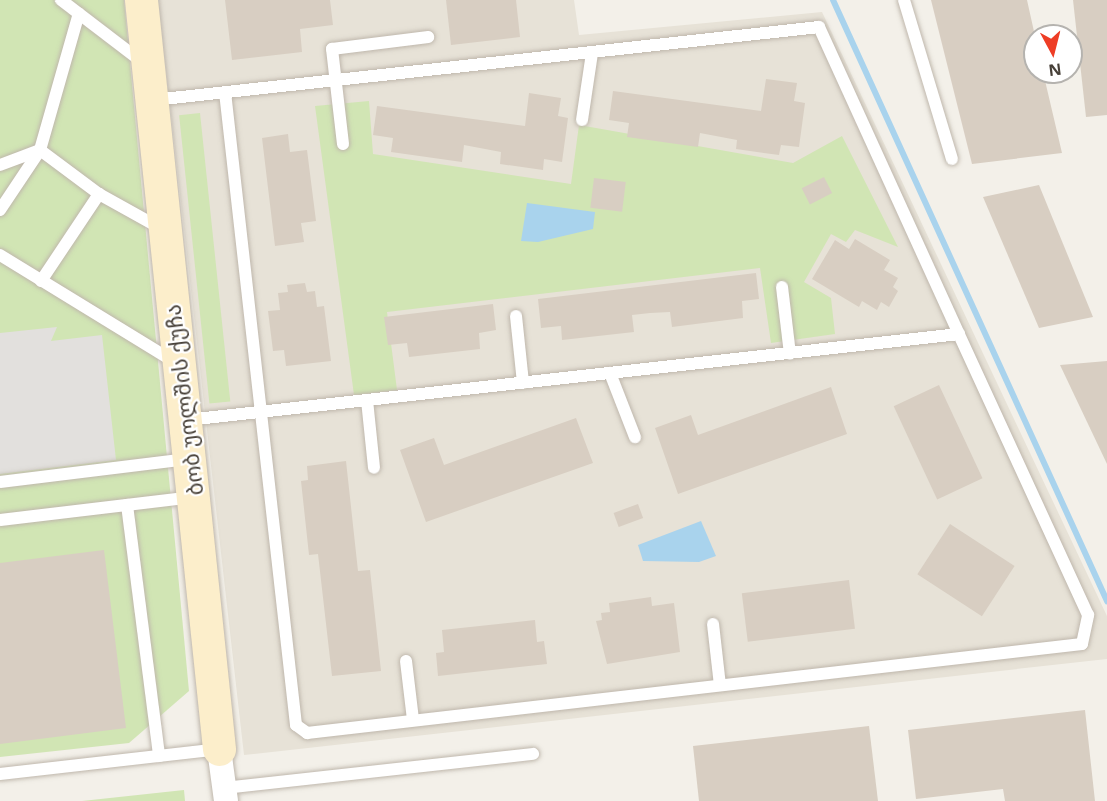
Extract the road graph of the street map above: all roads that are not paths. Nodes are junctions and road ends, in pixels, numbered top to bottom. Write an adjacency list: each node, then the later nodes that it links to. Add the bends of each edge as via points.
1 (61, 0): 4 (lane)
2 (141, 0): 7 (street, ბობ უოლშის ქუჩა)
3 (904, 0): 14 (lane)
4 (79, 13): 7 (lane); 13 (lane)
5 (428, 37): 8 (lane, via 332,49)
6 (592, 53): 8 (lane); 11 (lane); 23 (lane, via 819,27)
7 (148, 66): 10 (street, ბობ უოლშის ქუჩა)
8 (335, 81): 9 (lane); 12 (lane)
9 (225, 92): 10 (lane); 29 (lane)
10 (151, 100): 18 (street, ბობ უოლშის ქუჩა)
11 (582, 120)
12 (343, 144)
13 (40, 150): 15 (lane); 16 (lane); 17 (lane)
14 (952, 159)
15 (0, 165)
16 (99, 194): 18 (lane); 20 (lane)
17 (0, 210)
18 (164, 230): 25 (street, ბობ უოლშის ქუჩა)
19 (0, 255): 20 (lane)
20 (41, 281): 25 (lane)
21 (782, 288): 24 (lane)
22 (516, 316): 27 (lane)
23 (959, 334): 24 (lane); 40 (lane, via 1088,615 1082,644)
24 (790, 354): 26 (lane)
25 (180, 365): 30 (street, ბობ უოლშის ქუჩა)
26 (610, 373): 27 (lane); 31 (lane)
27 (523, 383): 28 (lane)
28 (367, 400): 29 (lane); 33 (lane)
29 (259, 412): 30 (lane); 41 (lane, via 296,725 307,732)
30 (186, 420): 32 (street, ბობ უოლშის ქუჩა)
31 (635, 437)
32 (190, 459): 34 (lane); 35 (street, ბობ უოლშის ქუჩა)
33 (374, 468)
34 (0, 482)
35 (195, 497): 36 (lane); 42 (street, ბობ უოლშის ქუჩა)
36 (127, 505): 37 (lane); 44 (lane)
37 (0, 520)
38 (713, 624): 40 (lane)
39 (406, 661): 41 (lane)
40 (720, 685): 41 (lane)
41 (413, 720)
42 (219, 749): 44 (lane); 46 (street, ბობ უოლშის ქუჩა)
43 (533, 754): 46 (lane)
44 (159, 756): 45 (lane)
45 (0, 774)
46 (225, 794)

